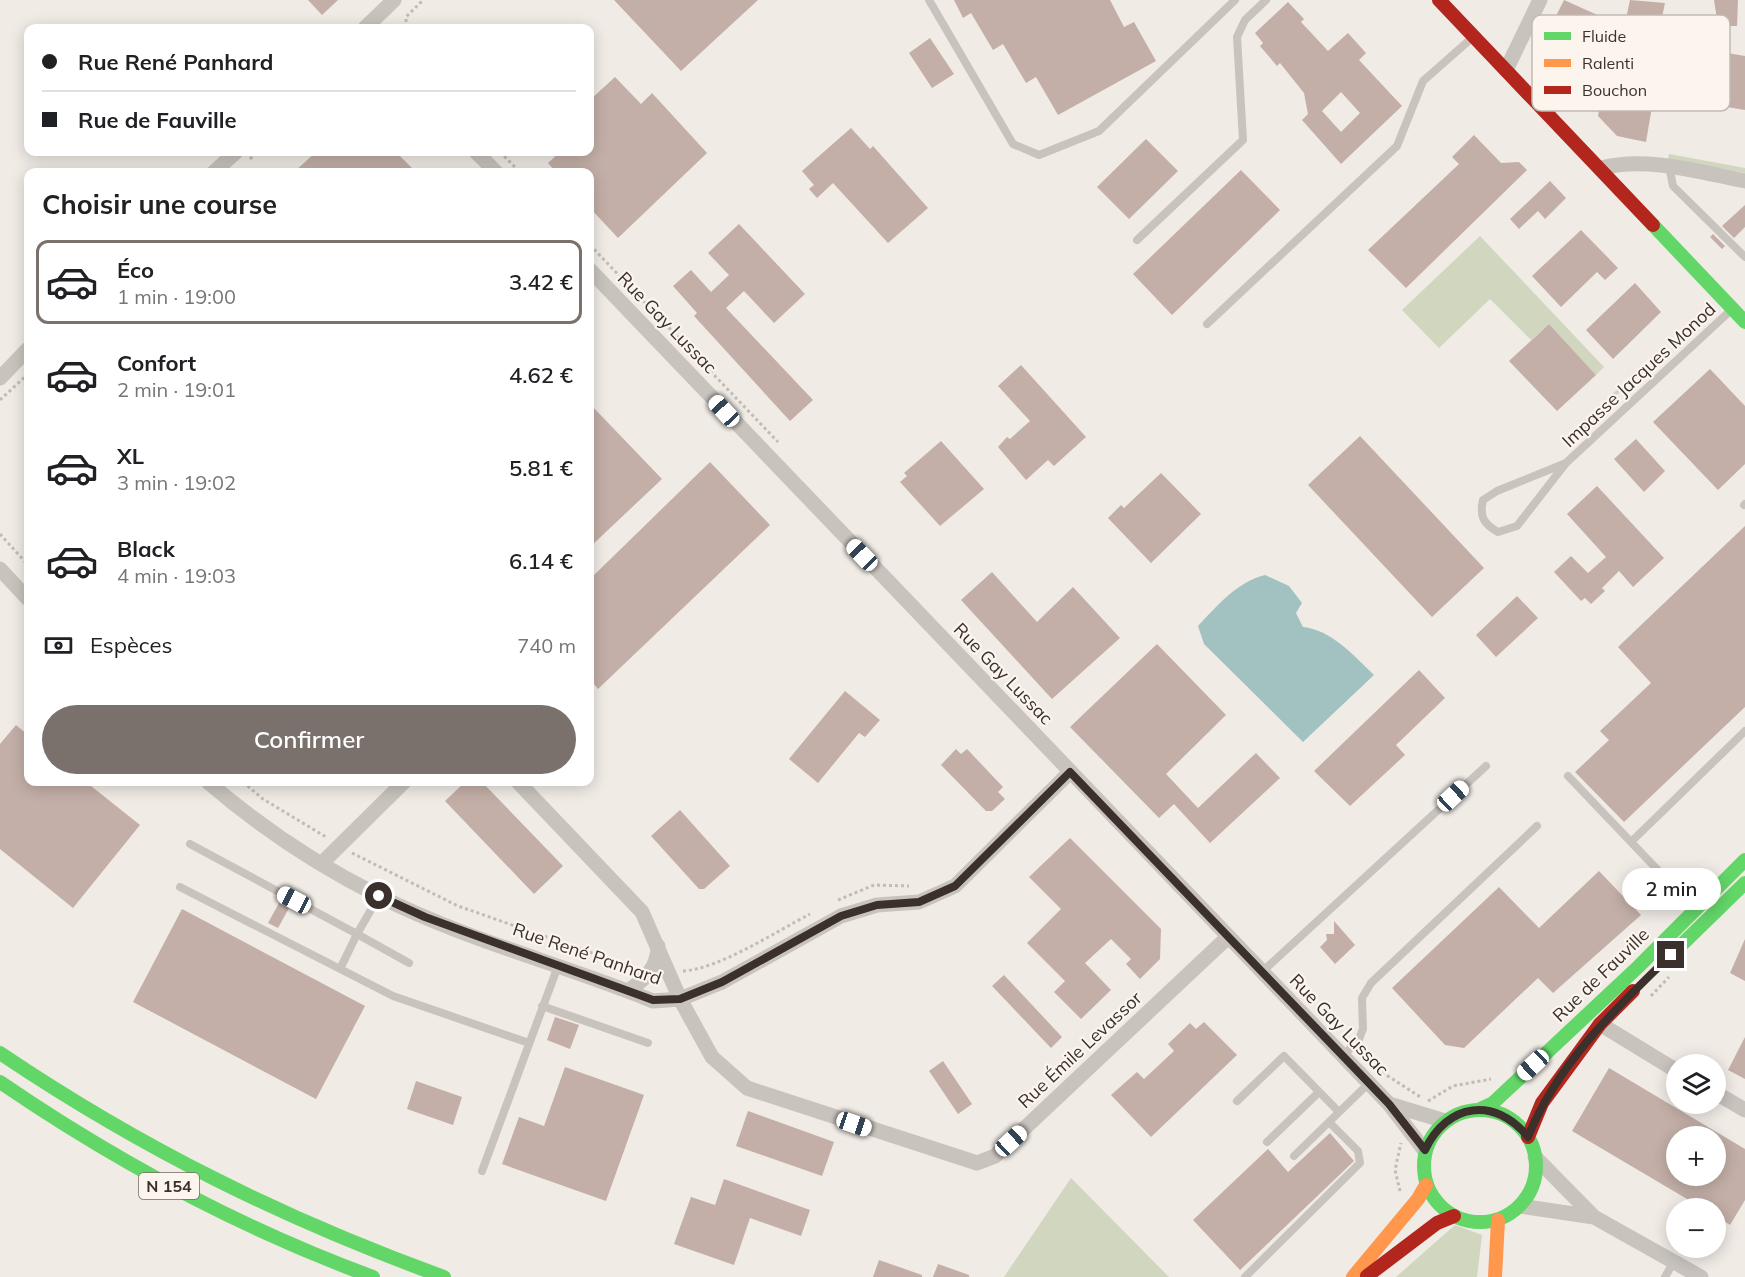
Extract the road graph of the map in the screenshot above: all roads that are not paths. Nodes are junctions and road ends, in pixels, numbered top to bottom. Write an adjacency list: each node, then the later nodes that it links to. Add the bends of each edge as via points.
1 (394, 0): 9 (street)
2 (929, 0): 3 (lane, via 1012,144 1039,155 1100,131)
3 (1235, 0)
4 (1266, 0): 21 (lane, via 1245,20 1237,37 1244,140)
5 (1439, 0): 10 (main road)
6 (1540, 0): 7 (street)
7 (1533, 15)
8 (1532, 16): 11 (street)
9 (369, 24)
10 (1474, 36): 11 (main road); 26 (lane, via 1423,81 1397,146)
11 (1506, 70): 12 (main road)
12 (1532, 97)
13 (1546, 111): 19 (main road)
14 (232, 156): 17 (street)
15 (480, 156): 18 (street)
16 (1669, 166): 19 (street, via 1619,163); 20 (street); 22 (lane, via 1673,186)
17 (218, 168)
18 (492, 168)
19 (1601, 168): 24 (main road)
20 (1745, 181)
21 (1137, 240)
22 (1745, 257)
23 (594, 274): 38 (street, Rue Gay Lussac)
24 (1732, 309): 25 (main road); 31 (lane, Impasse Jacques Monod)
25 (1745, 322)
26 (1207, 324)
27 (24, 352): 29 (street)
28 (24, 353): 30 (street)
29 (0, 370)
30 (0, 378)
31 (1566, 463): 31 (lane, Impasse Jacques Monod, via 1483,500 1480,512 1486,525 1498,532 1517,526)
32 (0, 569): 33 (street)
33 (24, 595)
34 (1745, 731): 35 (lane)
35 (1737, 739): 36 (lane); 44 (lane)
36 (1745, 747)
37 (1485, 766): 58 (lane)
38 (1070, 772): 53 (street, Rue Gay Lussac); 60 (street, Rue René Panhard, via 955,886 919,902 877,905 841,916 722,982)
39 (1568, 776): 44 (lane)
40 (213, 786): 47 (street, Rue René Panhard, via 252,818)
41 (400, 786): 47 (street)
42 (522, 786): 54 (street, Rue Émile Levassor, via 642,912)
43 (1538, 826): 66 (lane, via 1371,982 1362,998 1363,1029)
44 (1631, 842): 51 (lane)
45 (190, 844): 52 (lane)
46 (1745, 860): 51 (main road, Rue de Fauville)
47 (322, 863): 50 (street, Rue René Panhard)
48 (1745, 883): 62 (main road, Rue de Fauville)
49 (180, 887): 57 (lane)
50 (379, 896): 52 (lane); 56 (street, Rue René Panhard)
51 (1695, 909): 74 (main road, Rue de Fauville, via 1493,1103)
52 (357, 934): 55 (lane); 57 (lane)
53 (1228, 937): 58 (street, Rue Gay Lussac); 60 (street, Rue Émile Levassor, via 995,1156 977,1163 747,1088 712,1057)
54 (658, 946): 59 (street, via 652,970); 60 (street, Rue Émile Levassor)
55 (409, 963)
56 (558, 966): 59 (street, Rue René Panhard); 61 (lane)
57 (340, 969): 63 (lane, via 393,996)
58 (1262, 972): 66 (street, Rue Gay Lussac)
59 (628, 991): 60 (street, Rue René Panhard, via 653,1000)
60 (680, 999)
61 (542, 1006): 63 (lane); 64 (lane)
62 (1600, 1024): 67 (street); 79 (main road, Rue de Fauville, via 1542,1103)
63 (529, 1043): 84 (lane)
64 (648, 1043)
65 (0, 1053): 92 (main road, N 154, via 104,1122 182,1166 326,1234)
66 (1342, 1057): 69 (street, Rue Gay Lussac)
67 (1666, 1064)
68 (0, 1082): 91 (main road, N 154, via 105,1151 162,1182 246,1225)
69 (1369, 1083): 73 (street, Rue Gay Lussac); 76 (lane)
70 (1319, 1092): 72 (lane, via 1284,1056); 76 (lane); 80 (lane)
71 (1726, 1099): 75 (street)
72 (1237, 1101)
73 (1389, 1104): 77 (street, Rue Gay Lussac, via 1422,1107); 81 (street, Rue Gay Lussac)
74 (1478, 1110): 77 (main road); 79 (main road, via 1507,1117)
75 (1745, 1110)
76 (1340, 1112): 78 (lane)
77 (1445, 1121): 81 (main road)
78 (1329, 1122): 82 (lane); 93 (lane, via 1358,1151 1360,1163)
79 (1528, 1137): 83 (main road)
80 (1266, 1142)
81 (1425, 1150): 85 (main road)
82 (1294, 1156)
83 (1535, 1157): 86 (main road, via 1536,1174); 88 (street)
84 (482, 1171)
85 (1426, 1185): 87 (main road, via 1442,1209); 94 (main road)
86 (1520, 1206): 88 (street); 89 (main road)
87 (1454, 1216): 89 (main road, via 1483,1222); 95 (main road, via 1431,1228)
88 (1594, 1217): 90 (street)
89 (1498, 1220): 96 (main road)
90 (1669, 1270): 97 (street)
91 (373, 1277)
92 (444, 1277)
93 (1245, 1277)
94 (1353, 1277)
95 (1366, 1277)
96 (1496, 1277)
97 (1701, 1277)

